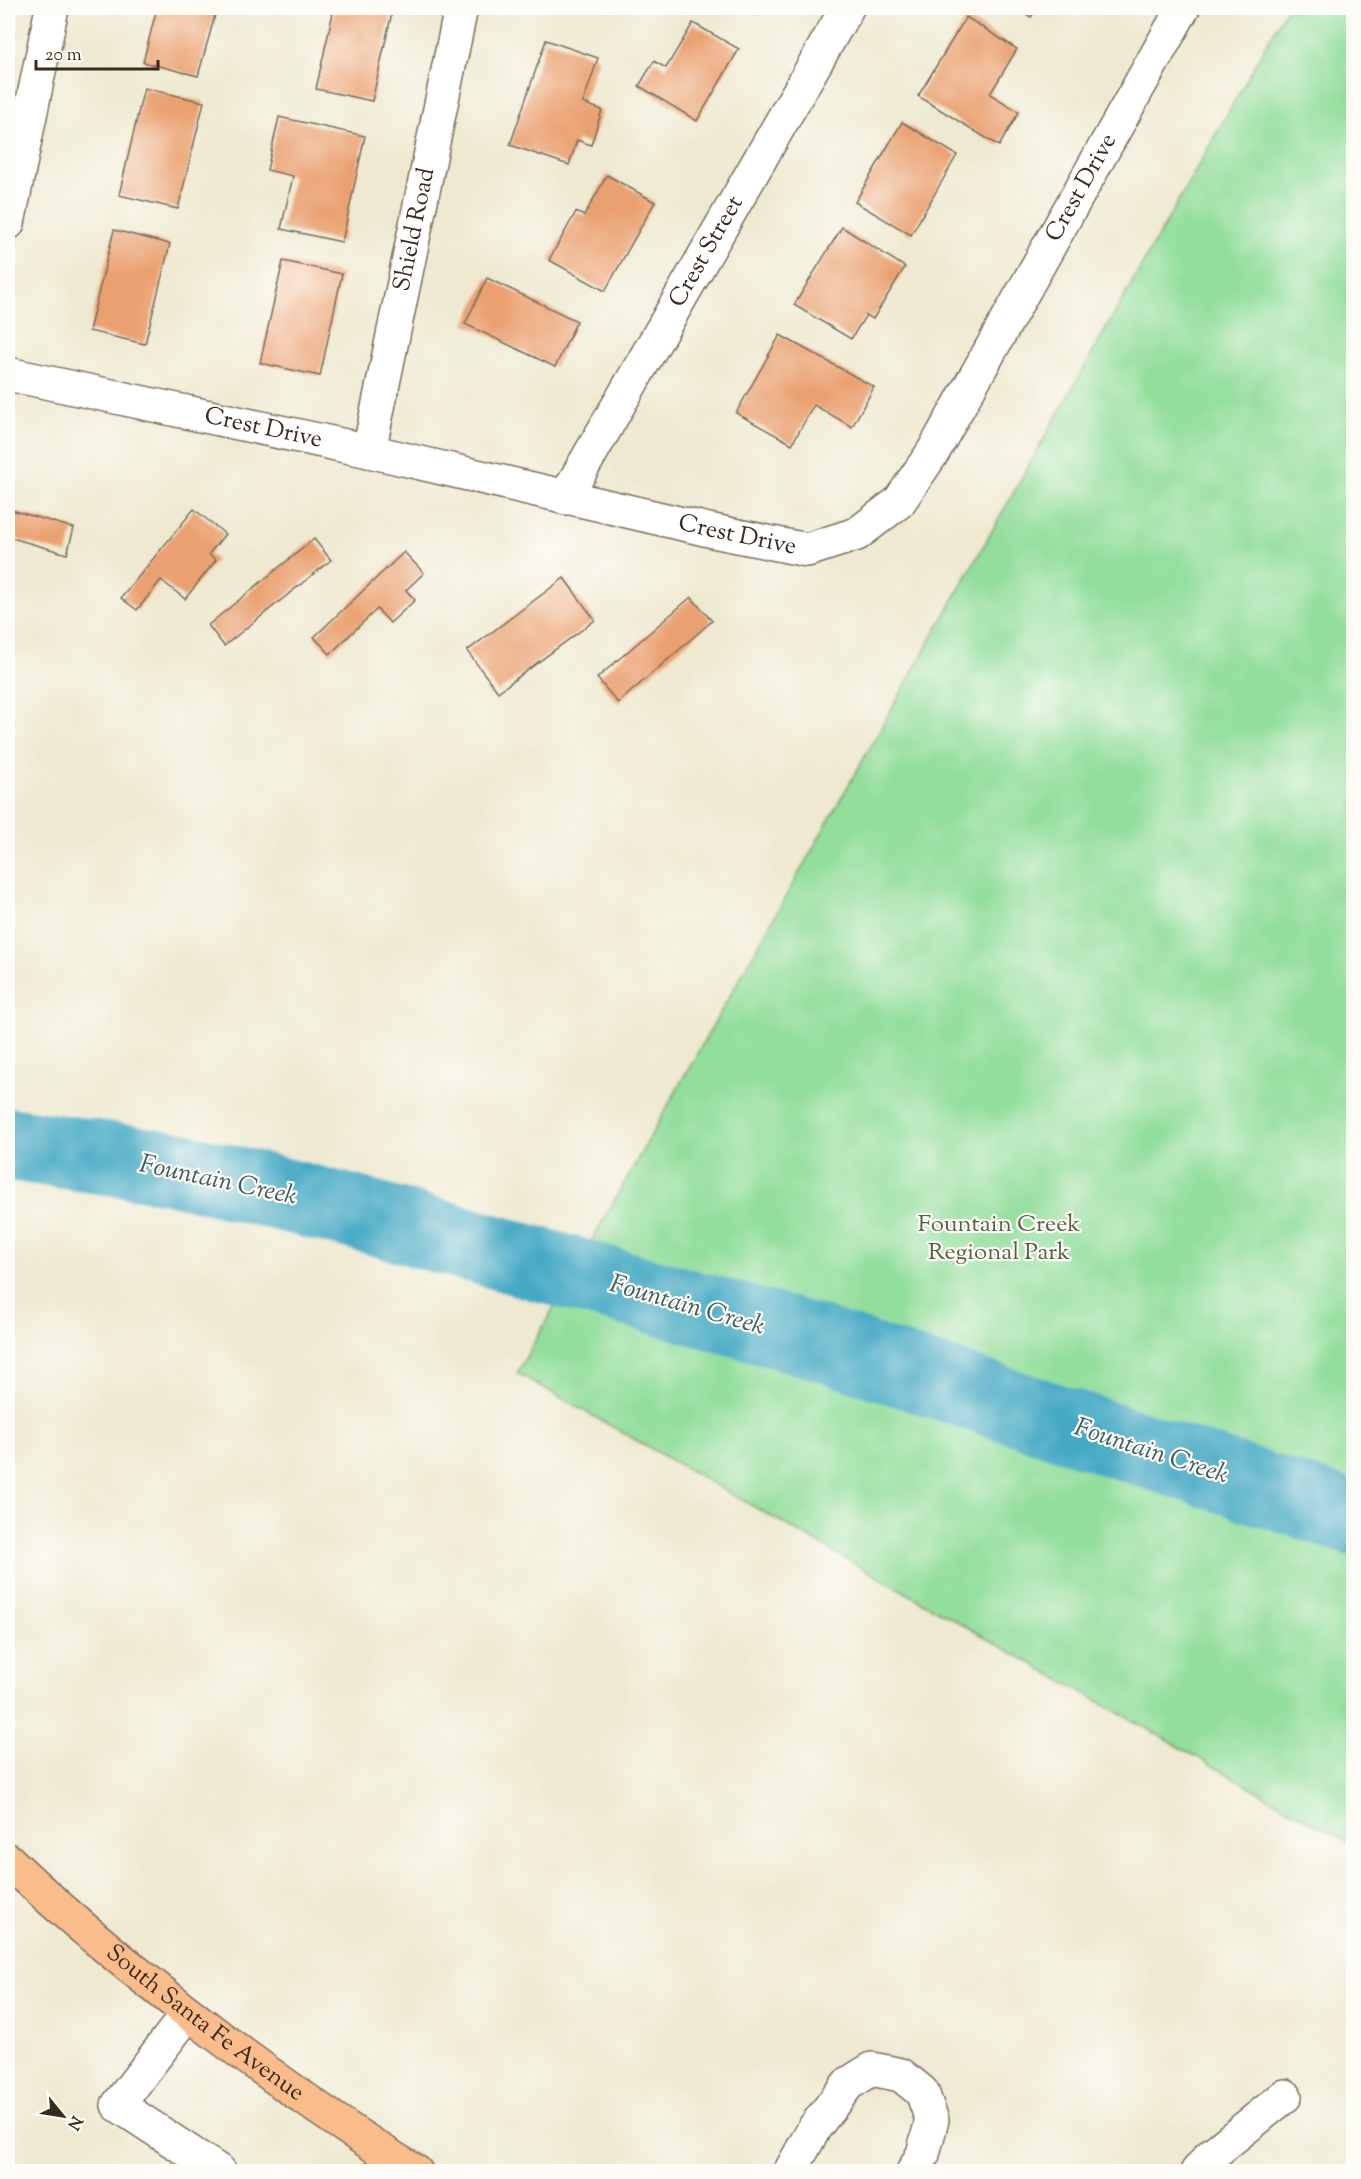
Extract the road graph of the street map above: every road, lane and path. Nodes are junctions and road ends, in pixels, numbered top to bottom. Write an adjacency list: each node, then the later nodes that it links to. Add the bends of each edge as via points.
1 (52, 8): 5 (street)
2 (461, 8): 7 (street, Shield Road)
3 (847, 8): 8 (street, Crest Street)
4 (1183, 8): 8 (street, Crest Drive, via 933,452 899,502 858,534 807,550)
5 (8, 223)
6 (8, 374): 7 (street, Crest Drive)
7 (369, 451): 8 (street, Crest Drive)
8 (566, 498)
9 (8, 1860): 10 (main road, South Santa Fe Avenue, via 93,1937)
10 (188, 2013): 12 (street, via 118,2105); 13 (main road, South Santa Fe Avenue, via 369,2144)
11 (1285, 2096): 16 (street, via 1209,2157)
12 (220, 2172)
13 (416, 2172)
14 (790, 2172): 15 (street, via 815,2127 848,2084 872,2069 902,2075 922,2092 932,2120 923,2154)
15 (913, 2172)
16 (1197, 2172)

